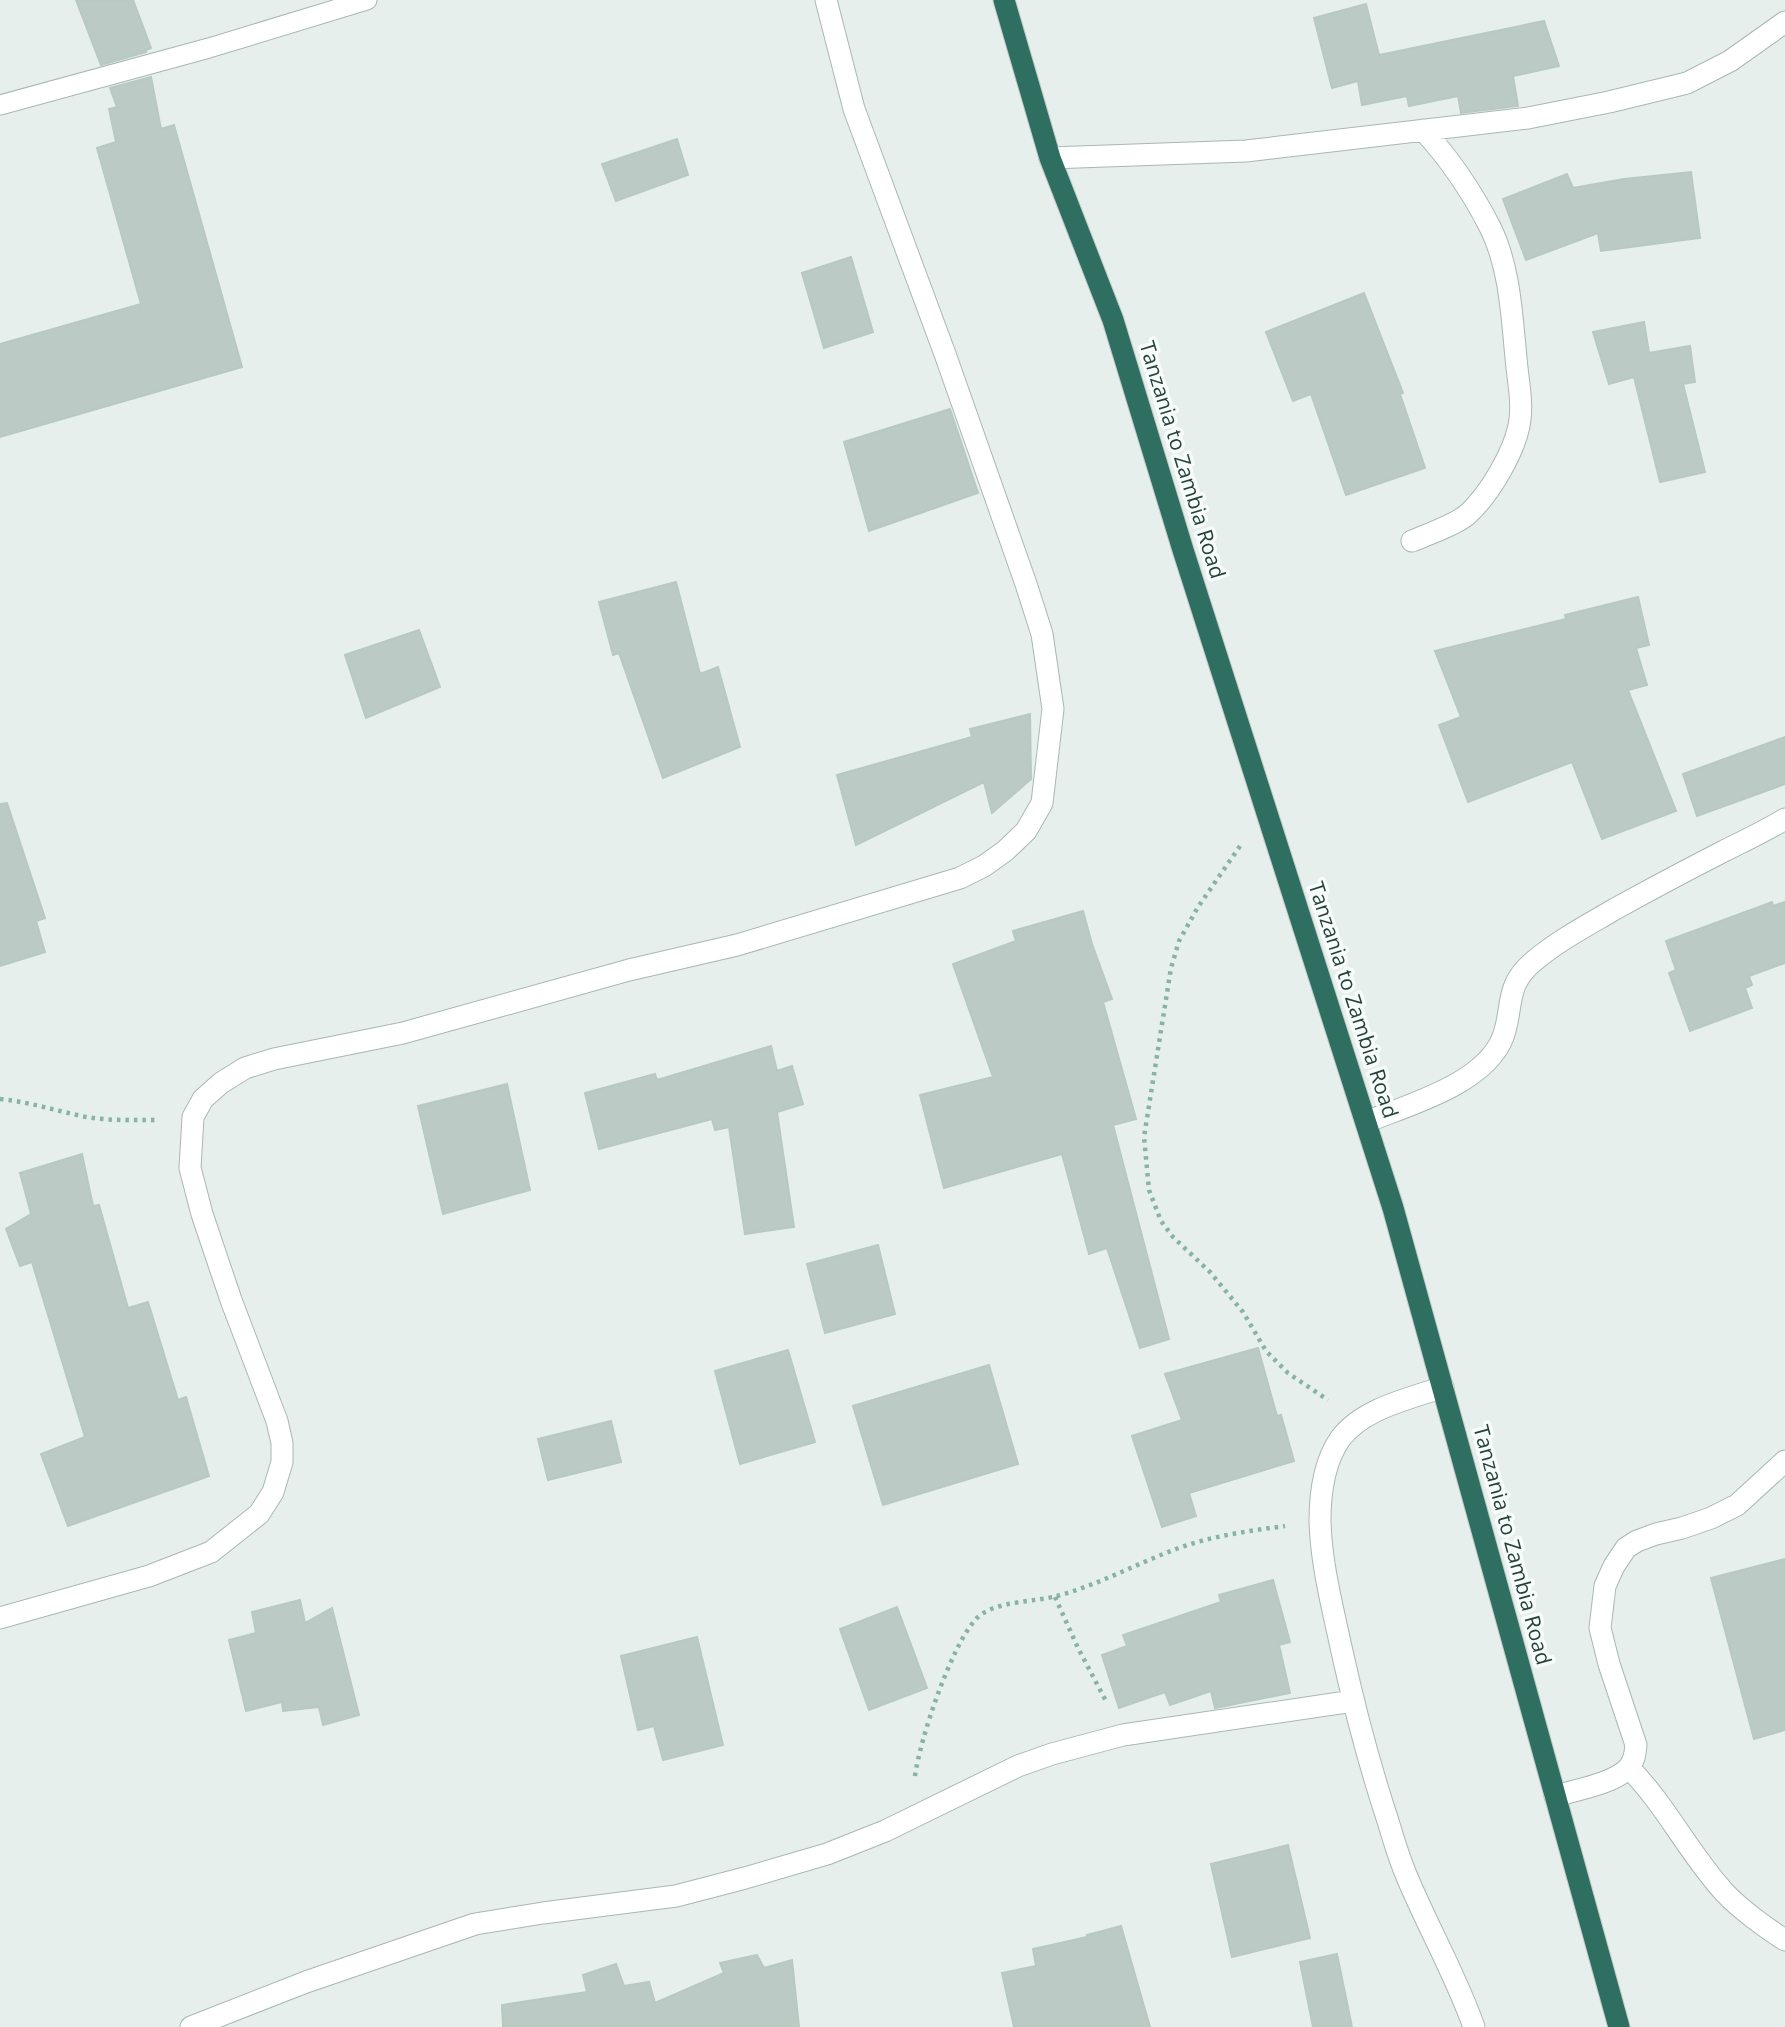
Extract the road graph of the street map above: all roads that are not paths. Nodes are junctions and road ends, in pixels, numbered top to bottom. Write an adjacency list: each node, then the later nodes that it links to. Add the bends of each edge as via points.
1 (367, 0): 5 (lane)
2 (826, 0): 13 (street, via 855,108 1042,634 1053,709 1044,792 1035,816 1005,851 960,878 737,945 403,1033 274,1059 245,1068 221,1083 193,1116 190,1168 282,1443 276,1485 259,1514 211,1552 149,1576)
3 (1004, 0): 7 (highway, Tanzania to Zambia Road)
4 (1785, 22): 6 (street, via 1730,61 1687,83 1528,118)
5 (0, 105)
6 (1423, 130): 7 (street, via 1245,151); 8 (street, via 1442,151 1490,228 1503,260 1521,409 1509,452 1482,499 1466,516)
7 (1050, 158): 10 (highway, Tanzania to Zambia Road, via 1113,320)
8 (1412, 541)
9 (1785, 819): 10 (street, via 1556,944 1525,968 1508,1008 1502,1040 1476,1071 1439,1093)
10 (1366, 1122): 11 (highway, Tanzania to Zambia Road)
11 (1443, 1387): 14 (street, via 1385,1408 1350,1428 1339,1440 1323,1485 1320,1521 1326,1582); 16 (highway, Tanzania to Zambia Road)
12 (1783, 1470): 15 (street, via 1737,1505 1711,1518 1637,1541 1614,1566 1605,1586 1600,1628 1636,1745)
13 (0, 1618)
14 (1353, 1701): 18 (street, via 1123,1735 1052,1754 827,1854 687,1893 475,1924); 19 (street, via 1404,1871)
15 (1629, 1768): 16 (street, via 1613,1779); 17 (street, via 1727,1894)
16 (1555, 1796): 20 (highway, Tanzania to Zambia Road)
17 (1785, 1940)
18 (191, 2027)
19 (1474, 2027)
20 (1619, 2027)

